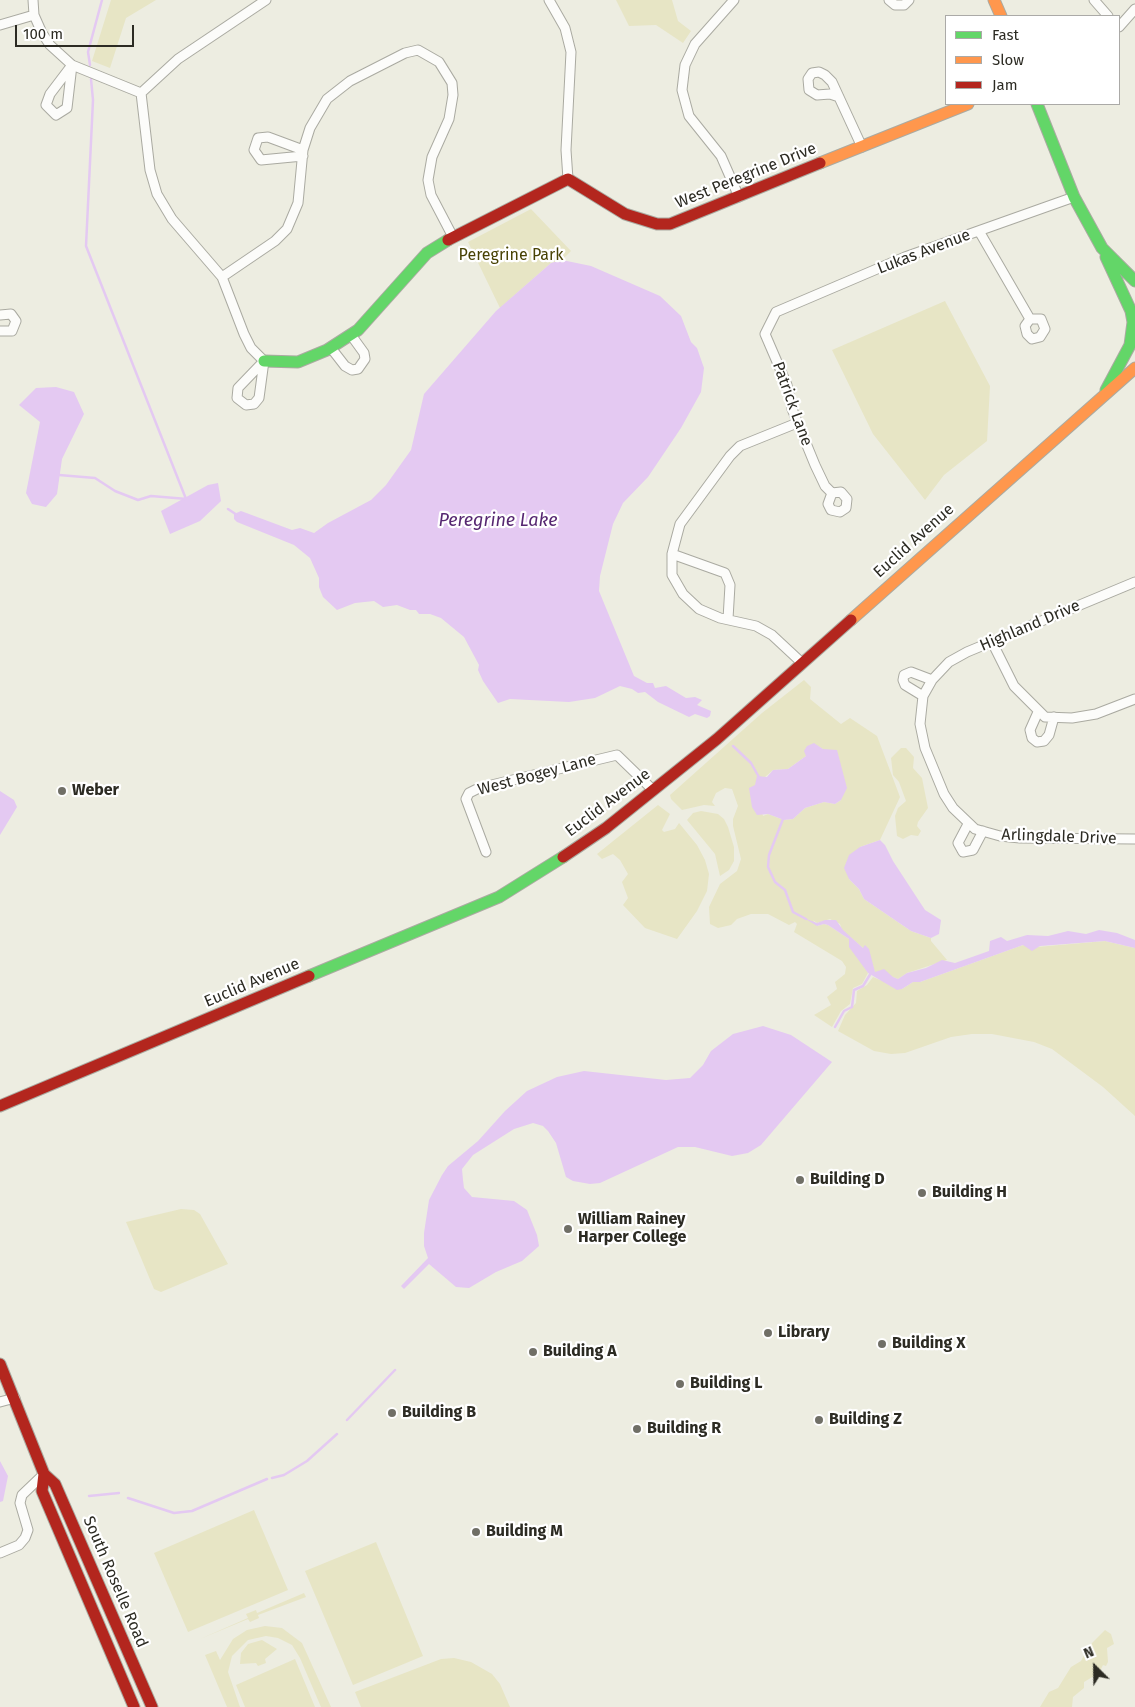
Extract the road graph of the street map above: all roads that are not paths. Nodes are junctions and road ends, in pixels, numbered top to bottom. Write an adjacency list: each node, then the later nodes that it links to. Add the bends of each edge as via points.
1 (33, 0): 10 (street)
2 (266, 0): 16 (street, via 178,59)
3 (549, 0): 22 (street, via 565,28 571,52 566,150)
4 (734, 0): 23 (street, via 695,44 685,65 682,90 689,116 721,156)
5 (889, 0): 6 (street, via 895,5 904,5)
6 (909, 0)
7 (994, 0): 11 (main road)
8 (1094, 0): 12 (street)
9 (1135, 9): 14 (street)
10 (34, 15): 13 (street); 15 (street, via 50,45)
11 (1000, 15)
12 (1107, 15)
13 (0, 25)
14 (1120, 26)
15 (72, 65): 15 (street, via 46,105 56,115 67,108); 16 (street)
16 (141, 93): 28 (street, via 150,170 157,194 172,219)
17 (839, 97): 20 (street)
18 (966, 105): 20 (main road, West Peregrine Drive)
19 (1037, 105): 24 (main road)
20 (862, 147): 23 (main road, West Peregrine Drive)
21 (303, 153): 21 (street, via 268,137 258,138 254,150 260,160); 26 (street, via 310,128 327,99 350,81 405,53 418,50 429,54 440,62 452,83 449,119 432,158 428,180 431,195); 28 (street, via 298,203 287,228 275,241)
22 (568, 179): 23 (main road, West Peregrine Drive, via 625,214 657,224 685,220); 26 (main road)
23 (739, 197)
24 (1074, 198): 25 (street, Lukas Avenue); 27 (main road)
25 (980, 231): 30 (street, Lukas Avenue, via 905,258); 32 (street)
26 (453, 237): 34 (main road, via 427,253)
27 (1102, 248): 29 (main road); 38 (main road, via 1133,322 1130,345)
28 (222, 277): 36 (street, via 244,334 251,348)
29 (1135, 281)
30 (776, 312): 39 (street, Patrick Lane, via 766,334 787,385)
31 (0, 315): 33 (street, via 12,314 16,325 8,333)
32 (1030, 319)
33 (0, 331)
34 (351, 335): 35 (main road); 35 (street, via 364,353 365,359 358,369 345,366)
35 (332, 348): 36 (main road, via 298,362)
36 (264, 361): 36 (street, via 238,388 238,398 246,405 254,404 259,398)
37 (1135, 368): 38 (main road, Euclid Avenue)
38 (1104, 396): 45 (main road, Euclid Avenue)
39 (797, 423): 40 (street, Patrick Lane, via 825,486); 41 (street, via 740,446 730,456 680,524)
40 (832, 493)
41 (672, 554): 43 (street, via 672,575 683,594 699,609); 43 (street, via 725,573 730,585)
42 (1135, 582): 44 (street, Highland Drive)
43 (728, 619): 45 (street, via 756,626 772,635)
44 (992, 642): 46 (street, Highland Drive, via 949,662); 49 (street, via 1014,686)
45 (801, 662): 51 (main road, Euclid Avenue, via 717,739)
46 (932, 680): 47 (street, Highland Drive); 47 (street, via 912,672 904,675 904,685)
47 (922, 696): 52 (street, Arlingdale Drive, via 920,724 925,748 944,794)
48 (1135, 699): 50 (street, via 1096,714)
49 (1038, 712): 50 (street, via 1045,717); 50 (street, via 1030,730 1037,742 1044,741 1049,735)
50 (1054, 717)
51 (653, 790): 55 (street, West Bogey Lane, via 617,755 479,788 469,793 466,799); 56 (main road, Euclid Avenue, via 606,828 499,897)
52 (968, 824): 53 (street, Arlingdale Drive); 53 (street, Arlingdale Drive, via 958,843 964,852 973,850)
53 (983, 832): 54 (street, Arlingdale Drive, via 1020,838)
54 (1135, 839)
55 (486, 852)
56 (0, 1106)
57 (0, 1364): 58 (main road, South Roselle Road)
58 (15, 1398): 59 (street); 60 (main road, South Roselle Road)
59 (0, 1402)
60 (44, 1474): 61 (street, via 22,1495 20,1503 28,1530 25,1538 19,1545); 62 (main road, South Roselle Road, via 42,1491); 63 (main road, South Roselle Road, via 55,1484)
61 (0, 1553)
62 (134, 1707)
63 (152, 1707)

